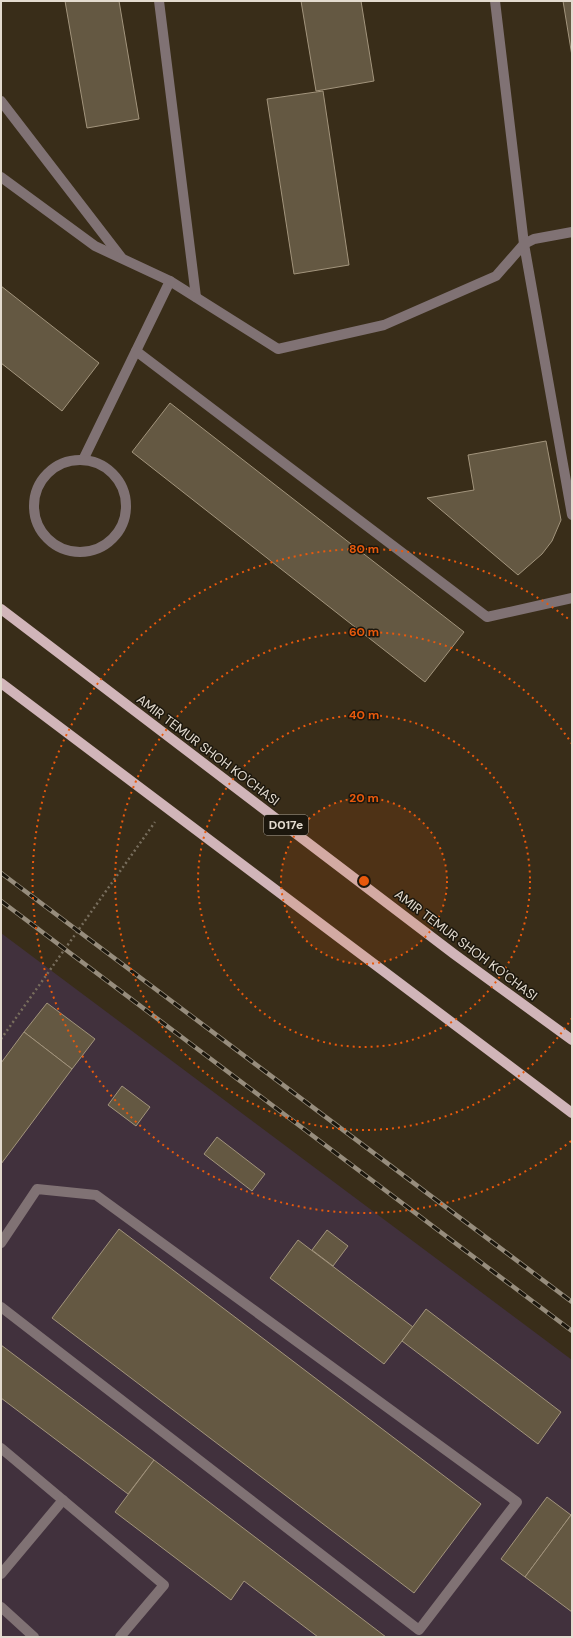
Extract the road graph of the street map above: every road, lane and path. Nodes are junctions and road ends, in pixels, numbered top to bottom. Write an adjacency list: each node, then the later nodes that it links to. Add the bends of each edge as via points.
1 (159, 1): 9 (street)
2 (495, 1): 6 (street)
3 (1, 101): 7 (street)
4 (1, 176): 7 (street, via 95,246)
5 (572, 232): 6 (street)
6 (524, 244): 9 (street, via 496,276 384,325 278,350); 12 (street)
7 (122, 258): 8 (street)
8 (170, 281): 9 (street); 10 (street)
9 (196, 298)
10 (136, 351): 11 (street); 13 (street, via 487,617)
11 (83, 460): 11 (street, via 53,468 43,478 36,492 34,506 36,521 48,539 67,550 82,552 96,550 109,542 119,530 125,515 126,499 121,485 111,472 98,463)
12 (572, 515)
13 (572, 598)
14 (1, 609): 18 (main road, AMIR TEMUR SHOH KO'CHASI / D017e, via 454,954)
15 (1, 683): 16 (main road)
16 (166, 807): 17 (path); 19 (main road)
17 (1, 1039)
18 (572, 1040)
19 (572, 1113)
20 (1, 1243): 21 (street, via 37,1190 96,1195 517,1502 419,1630)
21 (1, 1306)
22 (1, 1448): 23 (street)
23 (63, 1500): 24 (street); 27 (street, via 164,1585)
24 (1, 1574)
25 (1, 1607): 26 (street)
26 (34, 1637)
27 (120, 1637)

